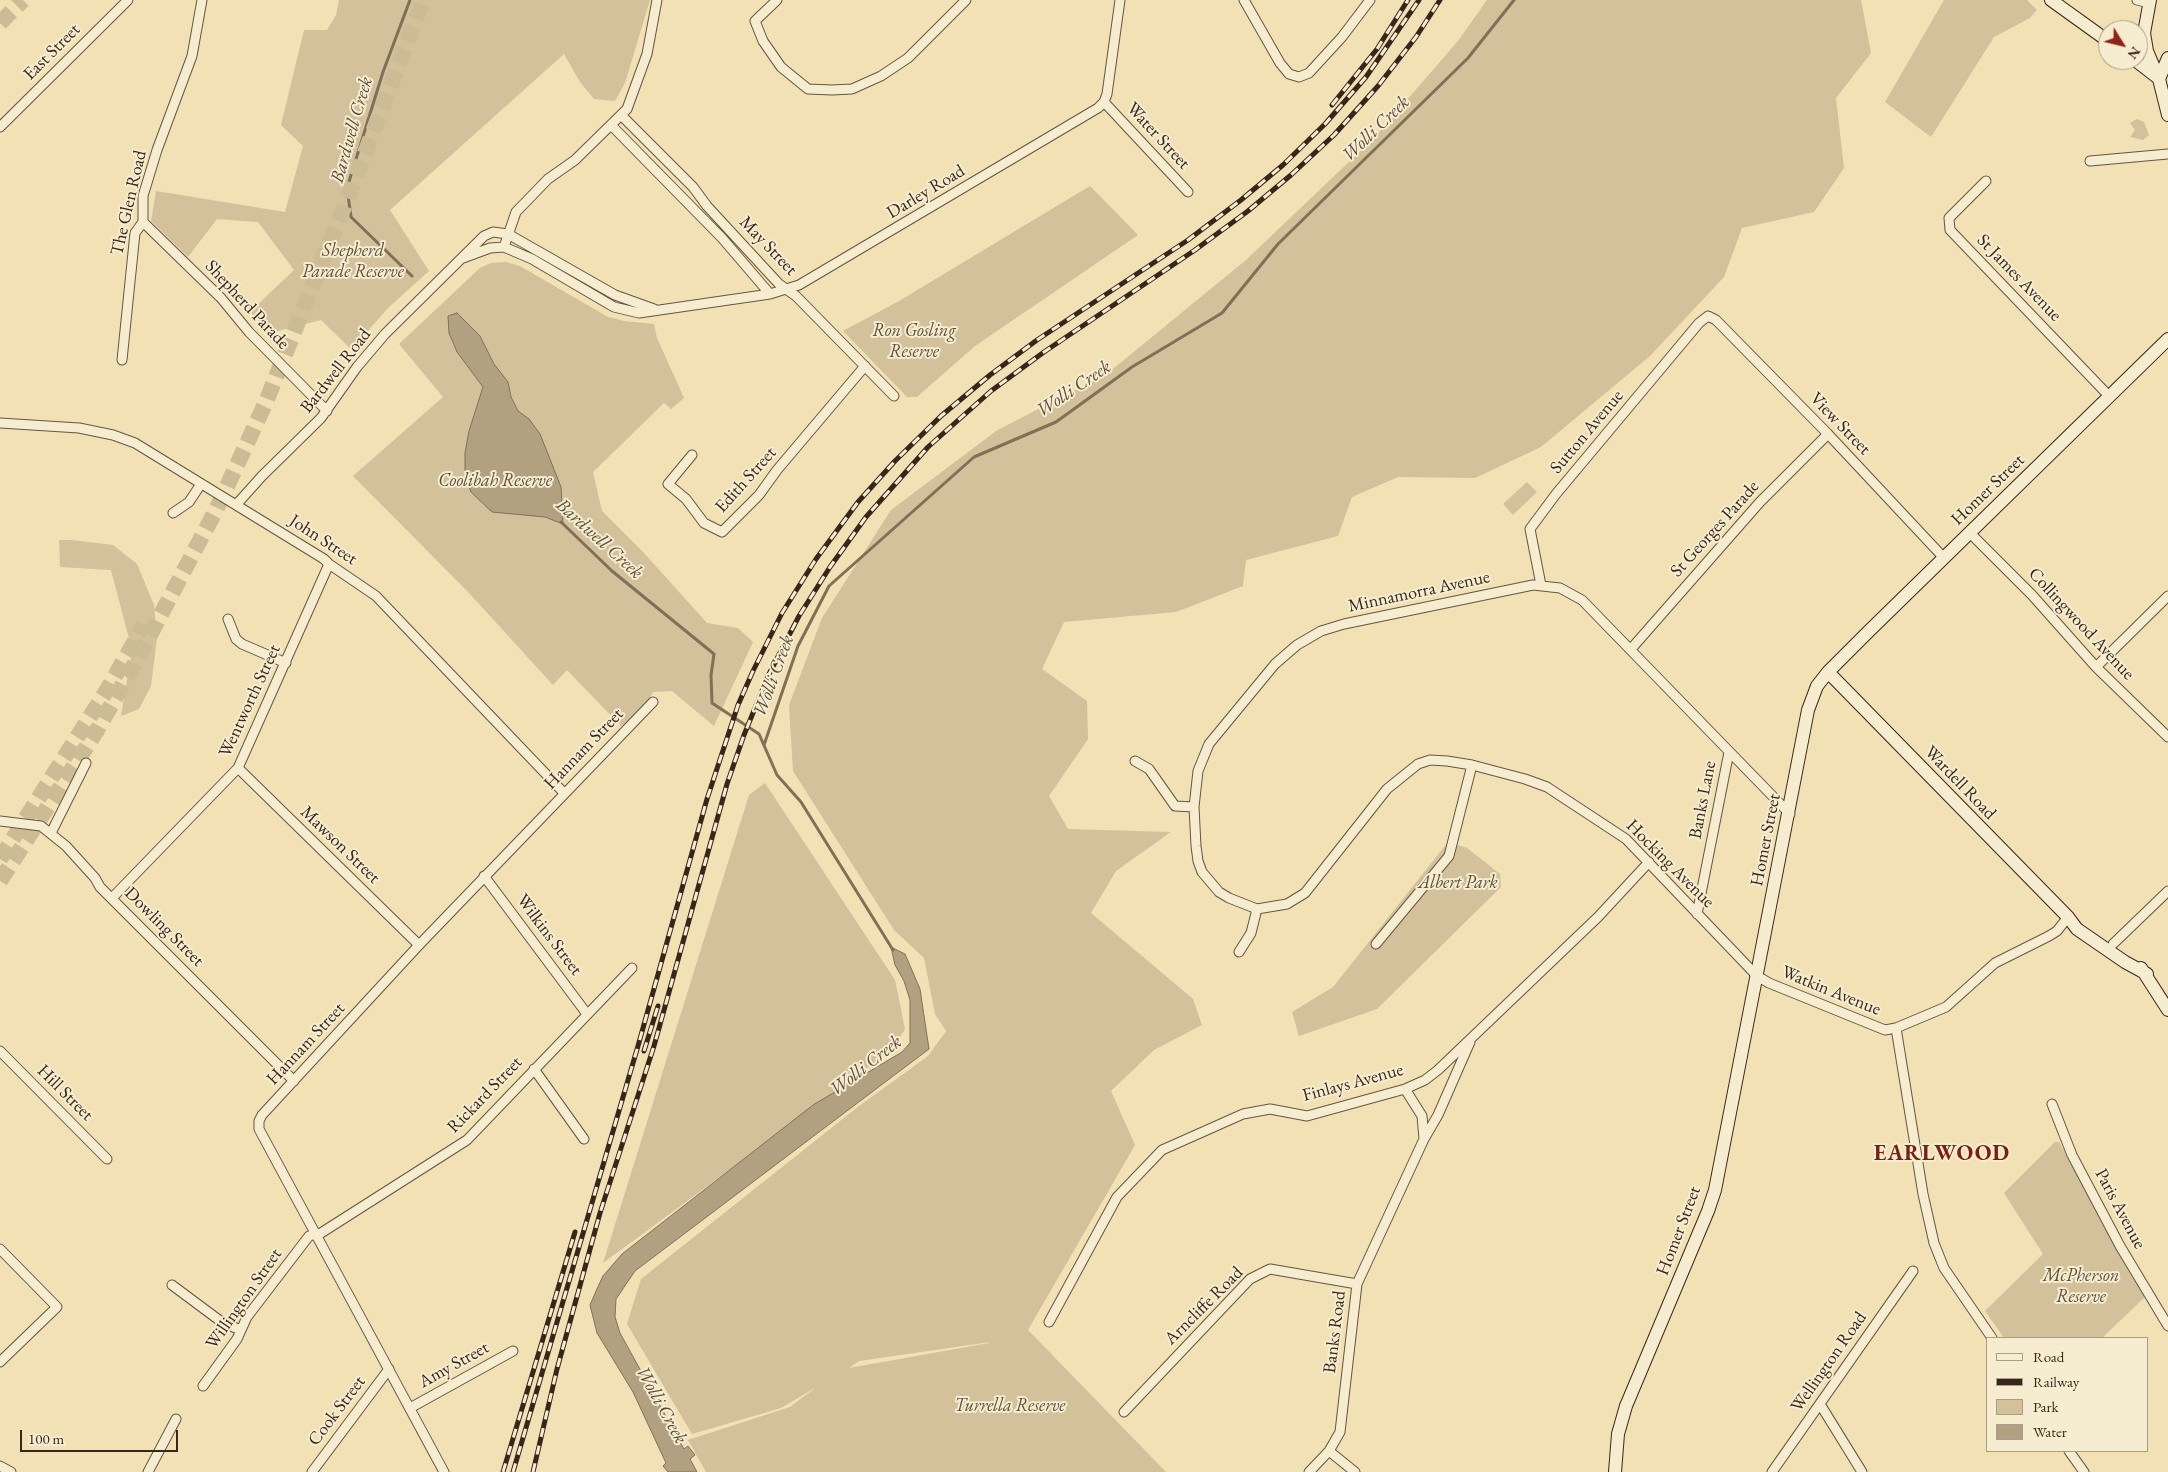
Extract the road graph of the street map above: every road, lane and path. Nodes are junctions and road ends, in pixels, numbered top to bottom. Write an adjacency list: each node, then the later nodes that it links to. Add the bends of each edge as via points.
1 (128, 0): 20 (street, East Street)
2 (202, 0): 25 (street, The Glen Road, via 192,56 143,196)
3 (657, 0): 18 (street, via 647,54 634,93)
4 (777, 0): 5 (street, via 755,21 763,41 781,67 808,89 832,90 852,89 881,76 908,58)
5 (966, 0)
6 (1120, 0): 16 (street)
7 (1244, 0): 8 (street, via 1280,63 1289,74 1299,76 1309,73 1342,38)
8 (1370, 0)
9 (2051, 0): 12 (main road)
10 (2137, 0): 11 (street)
11 (2150, 2): 15 (main road, via 2144,34)
12 (2098, 34)
13 (2168, 58): 15 (main road)
14 (2147, 70): 15 (main road)
15 (2158, 79): 17 (main road)
16 (1104, 102): 24 (street, Water Street); 29 (street, Darley Road, via 822,274)
17 (2168, 115)
18 (622, 116): 19 (street); 29 (street, May Street, via 694,187 707,206)
19 (612, 126): 26 (street, via 575,160 548,179 520,208); 30 (street, May Street, via 722,238)
20 (0, 127)
21 (2168, 154): 22 (street)
22 (2090, 161)
23 (1986, 181): 37 (street, St James Avenue, via 1949,218 1950,230)
24 (1188, 192)
25 (143, 222): 34 (street, The Glen Road, via 135,233); 38 (street, Shepherd Parade, via 221,298 249,332)
26 (508, 234): 27 (street); 28 (street, via 493,232 484,236); 31 (street, Darley Road, via 615,295)
27 (504, 247): 28 (street, via 490,248); 31 (street, Darley Road, via 614,307 639,313)
28 (463, 258): 38 (street, Bardwell Road, via 367,354)
29 (787, 290): 30 (street, Darley Road); 35 (street, May Street)
30 (770, 294): 31 (street, Darley Road)
31 (654, 309)
32 (1708, 316): 40 (street, View Street, via 1716,320); 48 (street, Sutton Avenue, via 1530,529)
33 (2168, 338): 37 (main road, Homer Street)
34 (122, 360)
35 (865, 366): 36 (street, May Street); 41 (street, Edith Street, via 759,495 722,532 704,523 668,484)
36 (894, 396)
37 (2109, 396): 45 (main road, Homer Street)
38 (328, 411): 43 (street, Bardwell Road)
39 (0, 423): 42 (street, John Street, via 79,428 113,435 135,443)
40 (1828, 434): 46 (street, View Street); 51 (street, St Georges Parade, via 1760,502)
41 (692, 455)
42 (201, 484): 43 (street, John Street); 44 (street, via 189,502)
43 (236, 505): 47 (street, John Street)
44 (173, 513)
45 (1970, 533): 46 (main road, Homer Street); 53 (street, Collingwood Avenue, via 2032,595)
46 (1944, 558): 54 (main road, Homer Street)
47 (329, 564): 52 (street, Wentworth Street); 62 (street, John Street, via 376,596)
48 (1541, 585): 51 (street, Minnamorra Avenue, via 1560,588 1582,600); 63 (street, Minnamorra Avenue, via 1344,624 1298,645 1275,664 1208,744 1198,772)
49 (2168, 596): 53 (street)
50 (228, 619): 52 (street, via 236,639 242,644)
51 (1631, 649): 57 (street, Minnamorra Avenue)
52 (286, 663): 61 (street, Wentworth Street)
53 (2096, 667): 56 (street, Collingwood Avenue)
54 (1828, 672): 64 (main road, Homer Street, via 1817,686 1808,710); 73 (main road, Wardell Road)
55 (653, 702): 62 (street, Hannam Street)
56 (2168, 737)
57 (1729, 752): 64 (street, Minnamorra Avenue); 72 (street, Banks Lane)
58 (1135, 761): 63 (street, via 1149,769 1175,806)
59 (86, 763): 66 (street)
60 (1472, 765): 67 (street, Hocking Avenue, via 1547,787 1626,839); 71 (street, Hocking Avenue, via 1430,760 1418,764 1387,789 1305,893 1287,904); 75 (street, via 1449,856)
61 (238, 768): 70 (street, Wentworth Street); 74 (street, Mawson Street)
62 (564, 793): 68 (street, Hannam Street)
63 (1194, 807): 71 (street, Minnamorra Avenue, via 1196,846 1202,872 1219,892)
64 (1790, 814): 80 (main road, Homer Street)
65 (0, 820): 66 (street, Dowling Street, via 34,823)
66 (51, 833): 70 (street, Dowling Street)
67 (1649, 862): 72 (street, Hocking Avenue); 84 (street, Finlays Avenue, via 1598,917)
68 (484, 876): 74 (street, Hannam Street); 82 (street, Wilkins Street)
69 (2168, 891): 76 (street)
70 (112, 898): 87 (street, Dowling Street)
71 (1257, 909): 77 (street, via 1251,933)
72 (1697, 914): 80 (street, Hocking Avenue)
73 (2068, 917): 76 (main road, Wardell Road); 79 (main road, Wardell Road, via 2077,929); 83 (street, Watkin Avenue, via 2057,931 1995,963 1946,1007)
74 (419, 944): 87 (street, Hannam Street)
75 (1376, 944)
76 (2113, 944): 79 (main road, Wardell Road)
77 (1239, 952)
78 (632, 968): 82 (street, Rickard Street)
79 (2147, 974): 81 (main road, Wardell Road)
80 (1757, 976): 83 (street, Watkin Avenue, via 1885,1030); 119 (main road, Homer Street, via 1715,1190 1623,1415 1616,1444)
81 (2168, 1010)
82 (588, 1014): 86 (street, Rickard Street)
83 (1896, 1028): 101 (street, via 1934,1243 1944,1268)
84 (1472, 1037): 88 (street, Finlays Avenue, via 1425,1080); 91 (street, Banks Road)
85 (0, 1051): 92 (street, Hill Street)
86 (534, 1069): 90 (street); 93 (street, Rickard Street, via 462,1144)
87 (294, 1081): 93 (street, Hannam Street, via 262,1115 258,1125)
88 (1405, 1088): 91 (street, via 1422,1116); 98 (street, Finlays Avenue, via 1307,1116 1270,1109 1243,1114 1162,1150 1117,1197)
89 (2052, 1104): 99 (street, Paris Avenue, via 2072,1155 2120,1246)
90 (584, 1139)
91 (1424, 1139): 96 (street, Banks Road)
92 (107, 1159)
93 (316, 1234): 100 (street, Willington Street, via 309,1236 247,1317); 104 (street, Hannam Street)
94 (0, 1249): 103 (street, via 57,1307)
95 (1913, 1271): 106 (street, Wellington Road)
96 (1357, 1284): 108 (street, Arncliffe Road, via 1270,1269 1250,1279); 110 (street, Banks Road, via 1340,1432)
97 (172, 1285): 100 (street, via 223,1323)
98 (1049, 1322)
99 (2168, 1326)
100 (242, 1330): 105 (street, Willington Street)
101 (1991, 1337)
102 (513, 1351): 107 (street, Amy Street)
103 (0, 1362)
104 (389, 1369): 107 (street, Hannam Street); 115 (street, Cook Street)
105 (203, 1386)
106 (1820, 1404): 120 (street, Wellington Road); 121 (street)
107 (410, 1408): 116 (street, Hannam Street)
108 (1124, 1412)
109 (176, 1419): 114 (street)
110 (1328, 1451): 117 (street, Banks Road); 118 (street)
111 (2070, 1452): 122 (street)
112 (0, 1466): 113 (street)
113 (11, 1472)
114 (148, 1472)
115 (312, 1472)
116 (444, 1472)
117 (1308, 1472)
118 (1355, 1472)
119 (1615, 1472)
120 (1772, 1472)
121 (1862, 1472)
122 (2084, 1472)

